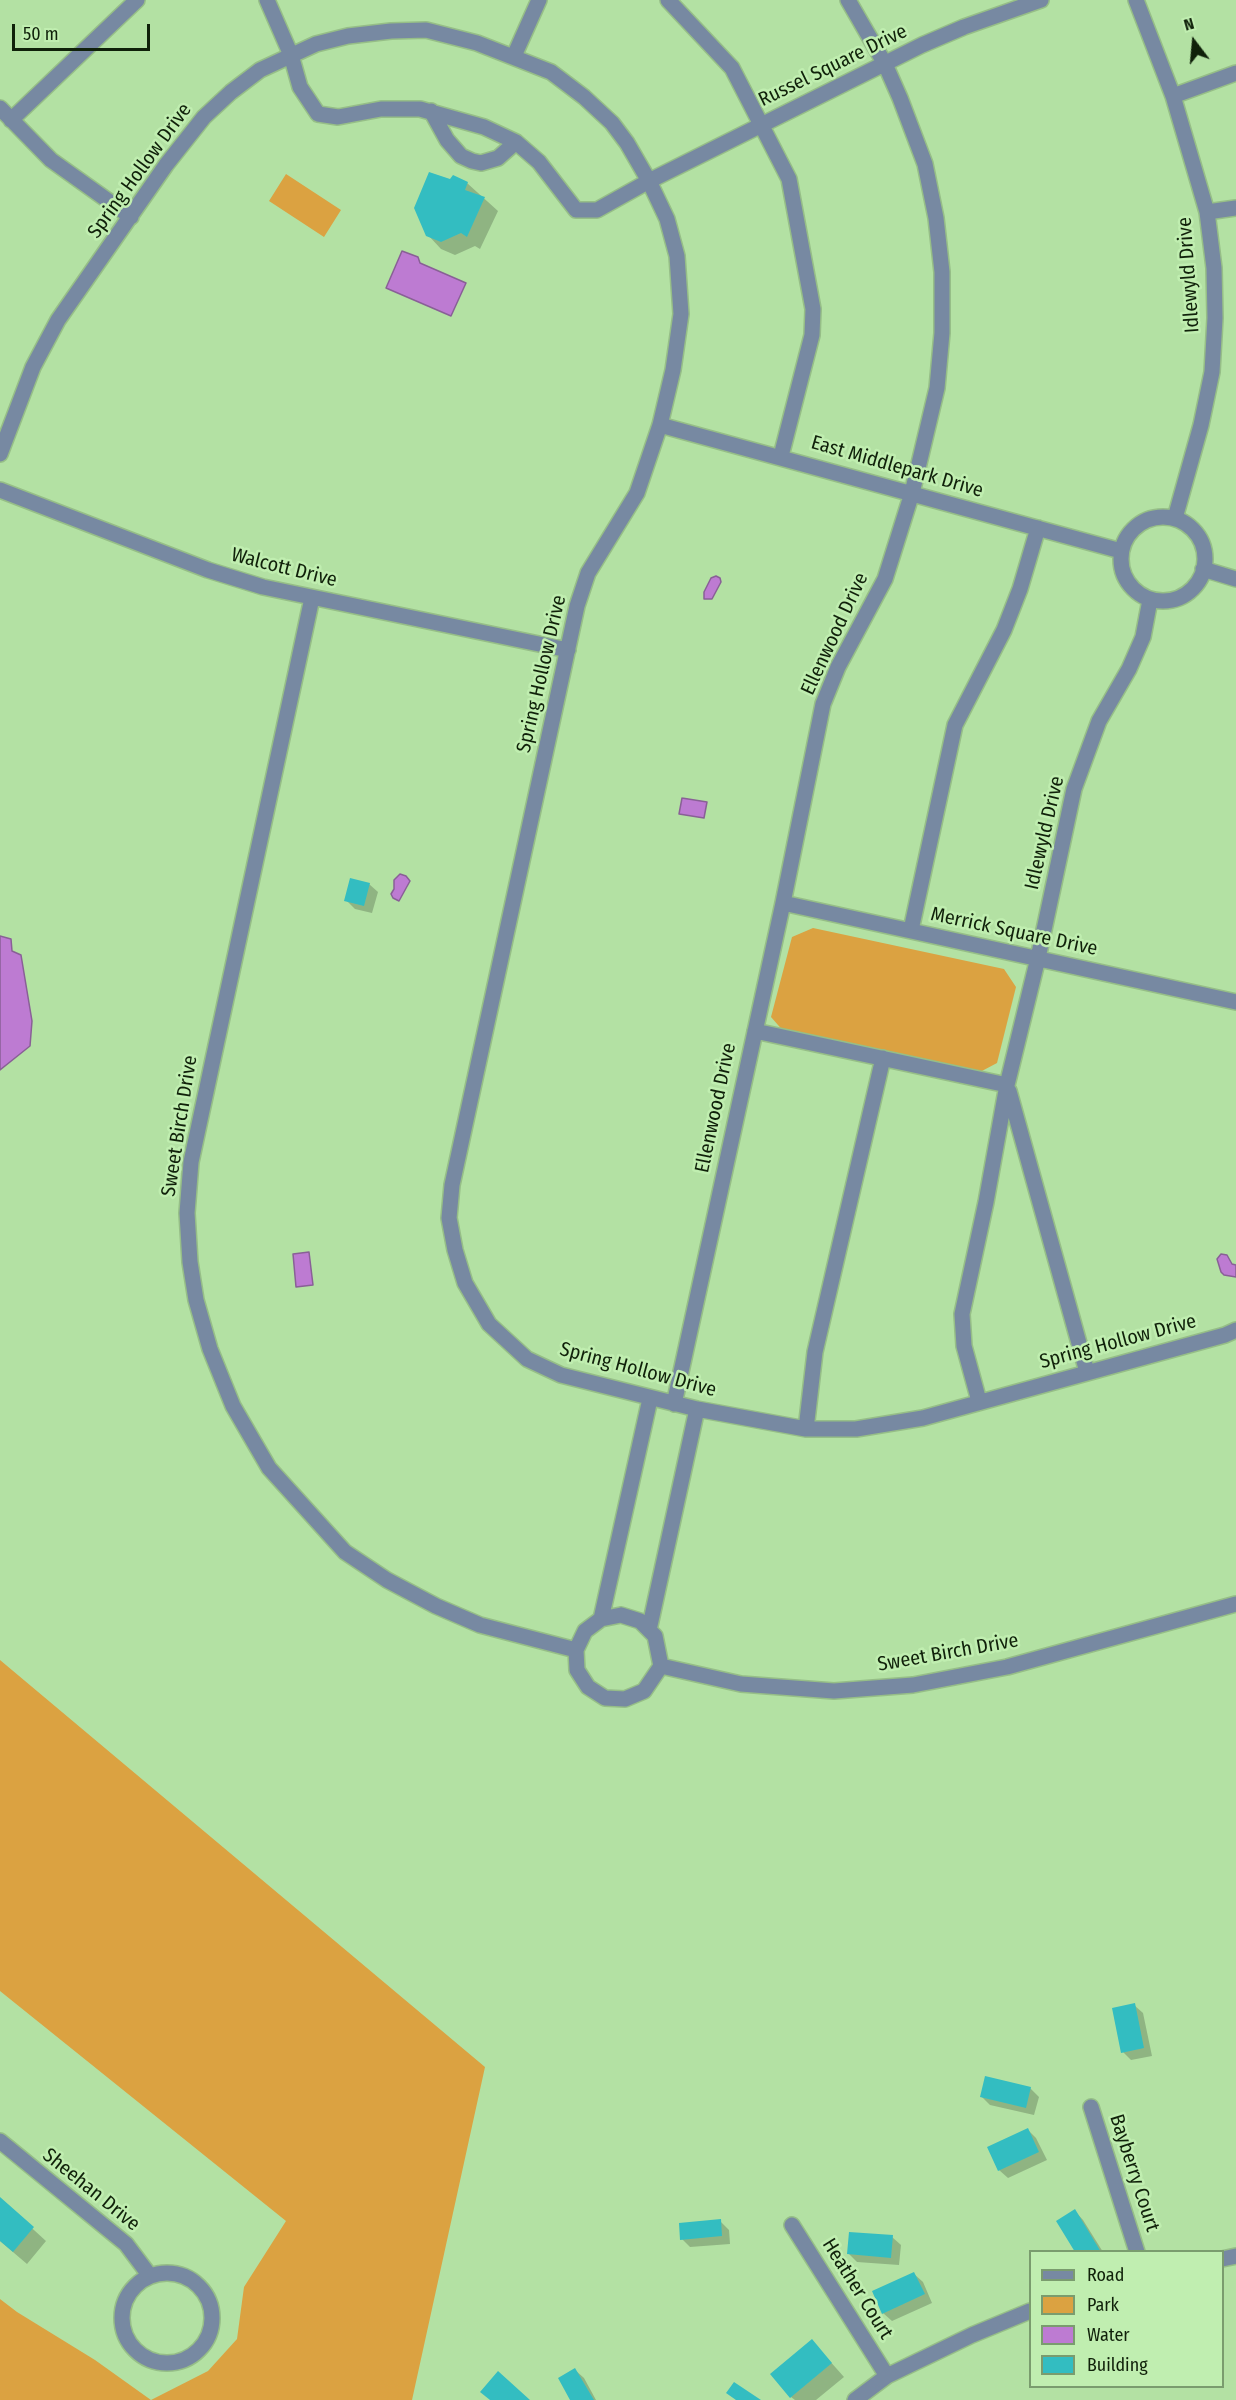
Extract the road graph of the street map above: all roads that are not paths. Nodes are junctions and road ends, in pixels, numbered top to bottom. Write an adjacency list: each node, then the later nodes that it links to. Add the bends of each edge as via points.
1 (137, 0): 15 (street)
2 (267, 0): 8 (street)
3 (539, 0): 9 (street)
4 (668, 0): 16 (street, via 732,68)
5 (848, 0): 10 (street, Ellenwood Drive)
6 (1041, 0): 10 (street, Russel Square Drive, via 964,27)
7 (1136, 0): 12 (street, Idlewyld Drive)
8 (291, 55): 9 (street, Spring Hollow Drive, via 348,36 426,30); 14 (street, Russel Square Drive, via 300,87 318,114 338,117 381,109); 21 (street, Spring Hollow Drive, via 260,70 204,117)
9 (514, 56): 18 (street, Spring Hollow Drive, via 551,72 584,96 612,123)
10 (885, 64): 16 (street, Russel Square Drive); 26 (street, Ellenwood Drive, via 925,164 942,272 937,388)
11 (1236, 73): 12 (street)
12 (1173, 96): 20 (street, Idlewyld Drive)
13 (0, 108): 15 (street)
14 (431, 111): 17 (street, Russel Square Drive, via 484,127); 17 (street, via 447,140 461,156 472,161 481,163 498,158)
15 (11, 120): 21 (street, via 51,160)
16 (762, 124): 18 (street, Russel Square Drive); 24 (street, via 789,179 813,309 813,335)
17 (516, 142): 18 (street, Russel Square Drive, via 539,162 576,210 597,210)
18 (649, 181): 22 (street, Spring Hollow Drive, via 667,219 677,256 681,314)
19 (1236, 208): 20 (street)
20 (1207, 212): 27 (street, Idlewyld Drive, via 1214,268 1212,372)
21 (131, 217): 23 (street, Spring Hollow Drive, via 44,343)
22 (660, 425): 24 (street, East Middlepark Drive); 34 (street, Spring Hollow Drive, via 637,493 588,573)
23 (0, 454)
24 (781, 456): 26 (street, East Middlepark Drive)
25 (0, 490): 32 (street, Walcott Drive, via 208,570)
26 (912, 493): 28 (street, East Middlepark Drive); 35 (street, Ellenwood Drive, via 885,579 837,668 823,704)
27 (1175, 518): 29 (street, via 1146,521 1130,533); 30 (street, via 1190,526 1200,538 1206,557)
28 (1038, 528): 29 (street, East Middlepark Drive); 36 (street, via 1004,630 956,725)
29 (1121, 551): 33 (street, via 1122,572 1133,589)
30 (1203, 569): 31 (street); 33 (street, via 1202,577 1189,593 1170,601)
31 (1236, 579)
32 (312, 598): 34 (street, Walcott Drive); 52 (street, Sweet Birch Drive, via 191,1162 187,1213 196,1300 233,1406 269,1468 345,1552 387,1580 480,1625)
33 (1150, 600): 37 (street, Idlewyld Drive, via 1143,637 1099,721 1074,789)
34 (568, 650): 44 (street, Spring Hollow Drive, via 452,1185 449,1218 465,1283 489,1324 527,1359 561,1375)
35 (783, 903): 36 (street, Merrick Square Drive); 39 (street, Ellenwood Drive)
36 (911, 930): 37 (street, Merrick Square Drive)
37 (1038, 958): 38 (street, Merrick Square Drive); 41 (street, Idlewyld Drive)
38 (1236, 1002)
39 (754, 1031): 40 (street); 46 (street, Ellenwood Drive)
40 (883, 1058): 41 (street); 48 (street, via 815,1352)
41 (1007, 1085): 43 (street, Idlewyld Drive); 45 (street, Idlewyld Drive, via 962,1314 964,1346)
42 (1236, 1330): 43 (street, Spring Hollow Drive)
43 (1087, 1372): 45 (street, Spring Hollow Drive)
44 (650, 1399): 46 (street, Spring Hollow Drive); 50 (street)
45 (979, 1401): 48 (street, Spring Hollow Drive, via 923,1418 856,1429)
46 (674, 1404): 47 (street, Spring Hollow Drive)
47 (697, 1409): 48 (street, Spring Hollow Drive); 51 (street)
48 (806, 1429)
49 (1236, 1604): 53 (street, Sweet Birch Drive, via 1007,1667 913,1685 834,1691 764,1686)
50 (601, 1619): 51 (street, via 621,1615 640,1621); 52 (street, via 585,1631)
51 (649, 1630): 53 (street)
52 (576, 1650): 53 (street, via 577,1670 588,1687 605,1698 625,1699 644,1691)
53 (661, 1666)
54 (1091, 2107): 57 (street, Bayberry Court)
55 (0, 2141): 58 (street, Sheehan Drive, via 126,2244)
56 (792, 2225): 60 (street, Heather Court)
57 (1136, 2250)
58 (150, 2276): 58 (street, via 134,2286 124,2302 122,2321 128,2342 145,2358 159,2363 188,2358 202,2346 210,2331 212,2313 206,2296 192,2280 173,2273)
59 (1029, 2311): 60 (street)
60 (887, 2376): 61 (street)
61 (855, 2400)

